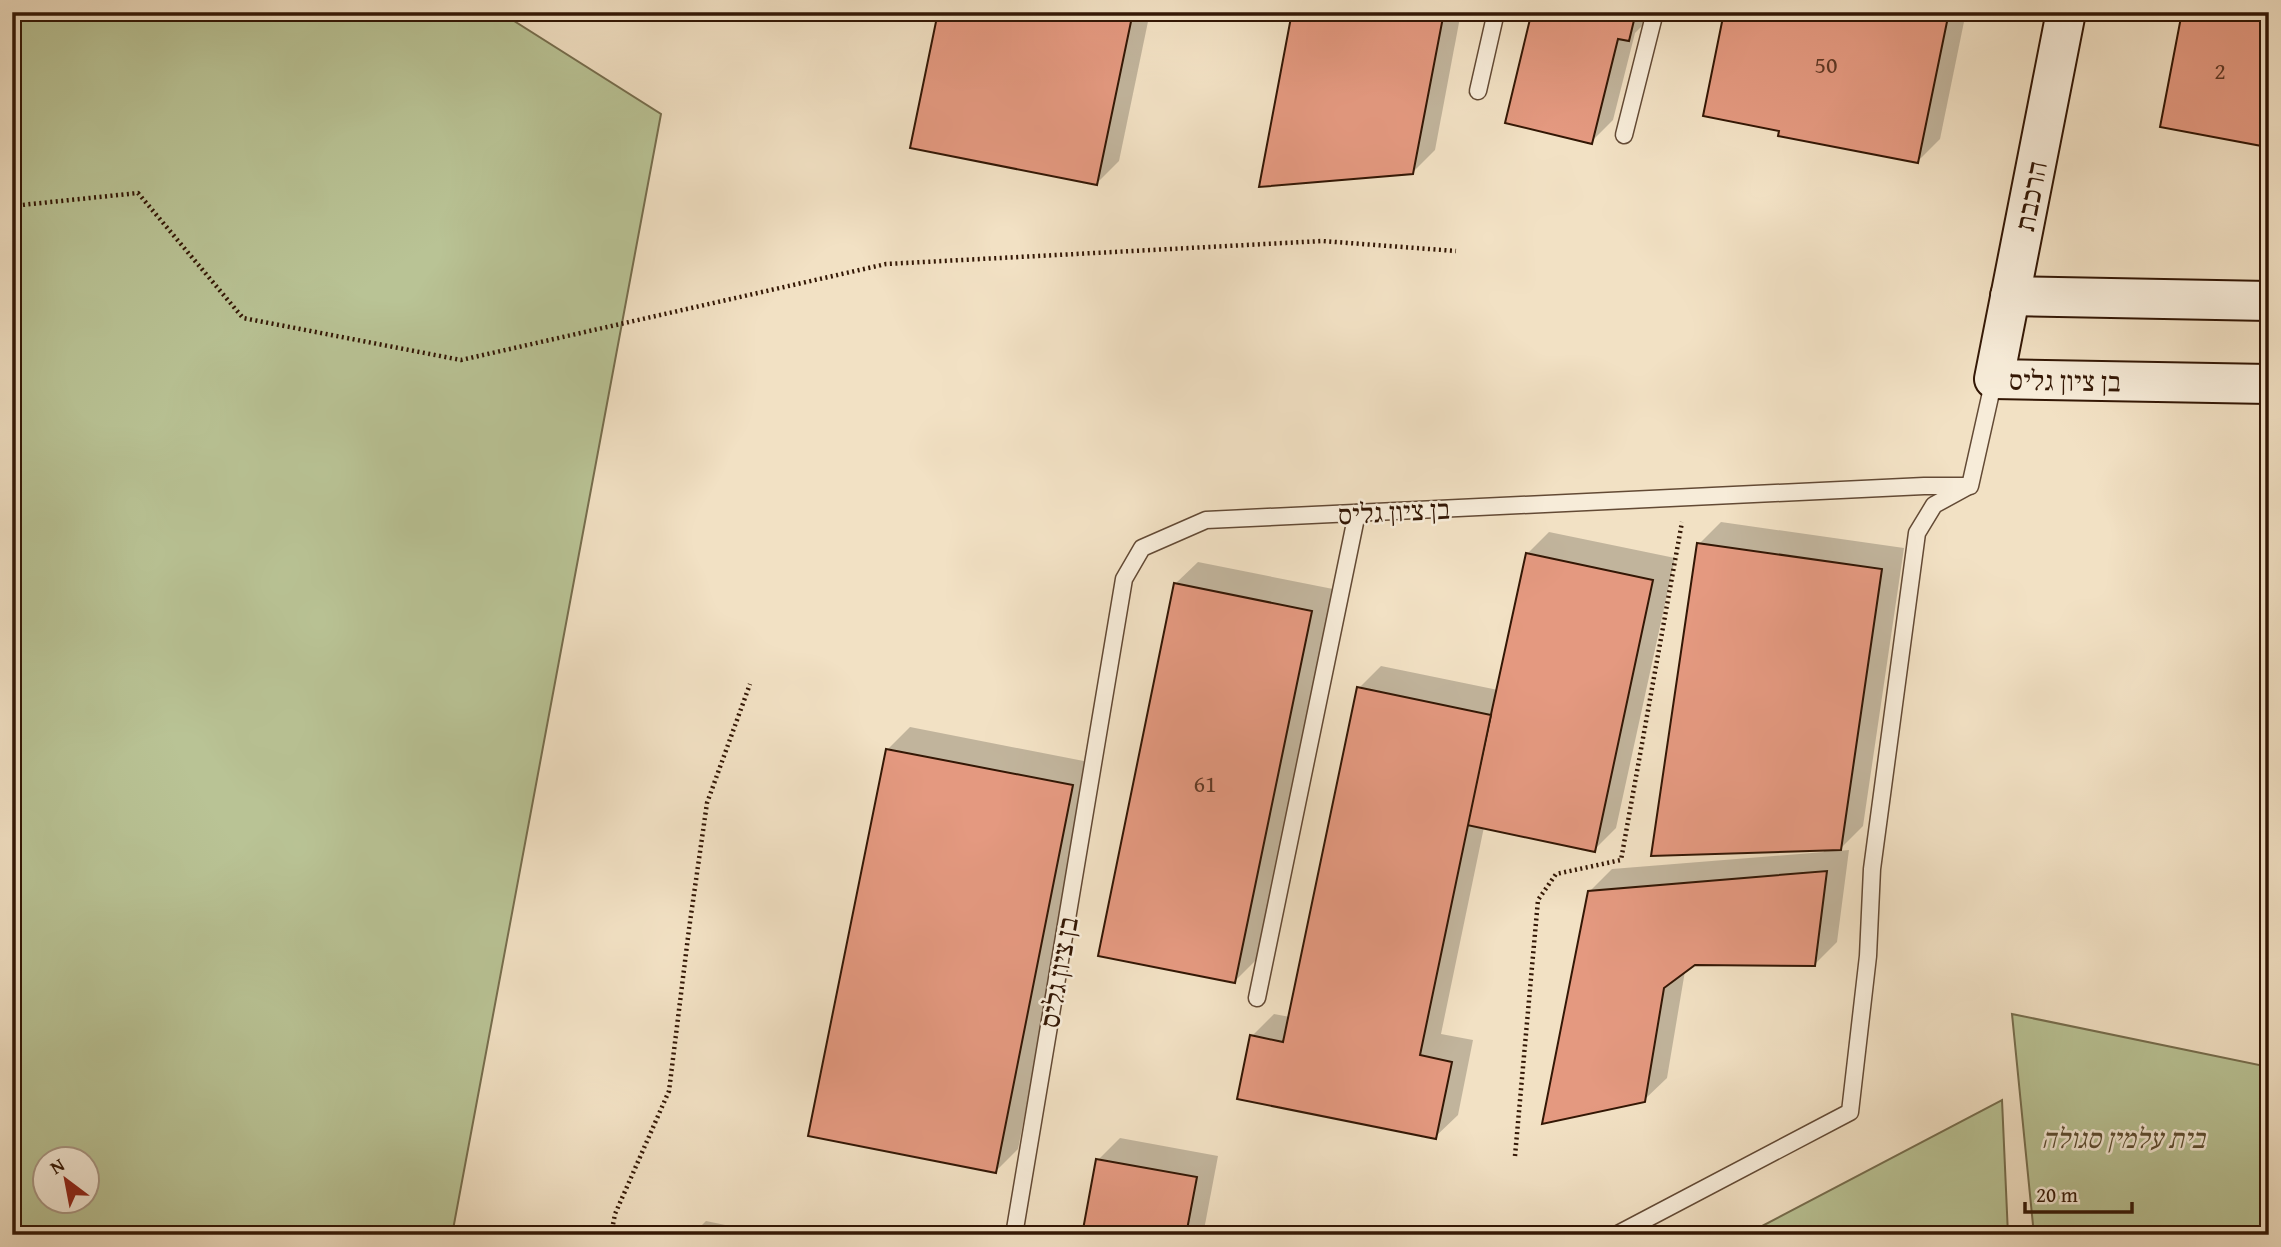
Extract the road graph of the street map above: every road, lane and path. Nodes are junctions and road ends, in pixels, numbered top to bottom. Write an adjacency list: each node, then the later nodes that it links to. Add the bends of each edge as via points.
1 (1496, 12): 4 (lane)
2 (1655, 12): 5 (lane)
3 (2066, 12): 8 (street, הרכבת)
4 (1478, 91)
5 (1624, 135)
6 (12, 205): 7 (path, via 138,193 243,318 461,360 886,264 1322,241)
7 (1456, 251)
8 (2010, 296): 9 (street); 10 (street, הרכבת)
9 (2269, 301)
10 (1994, 379): 11 (street, בן ציון גליס); 12 (lane, בן ציון גליס)
11 (2269, 384)
12 (1969, 486): 13 (lane, בן ציון גליס); 20 (lane, via 1934,505 1917,533 1872,869 1868,956 1850,1112)
13 (1687, 497): 14 (lane, בן ציון גליס); 17 (path, via 1621,860 1556,874 1538,900)
14 (1357, 513): 16 (lane); 19 (lane, בן ציון גליס, via 1206,520 1142,548 1124,579)
15 (750, 684): 18 (path, via 707,803 670,1091 615,1214)
16 (1257, 998)
17 (1515, 1156)
18 (611, 1235)
19 (1014, 1235)
20 (1616, 1235)

